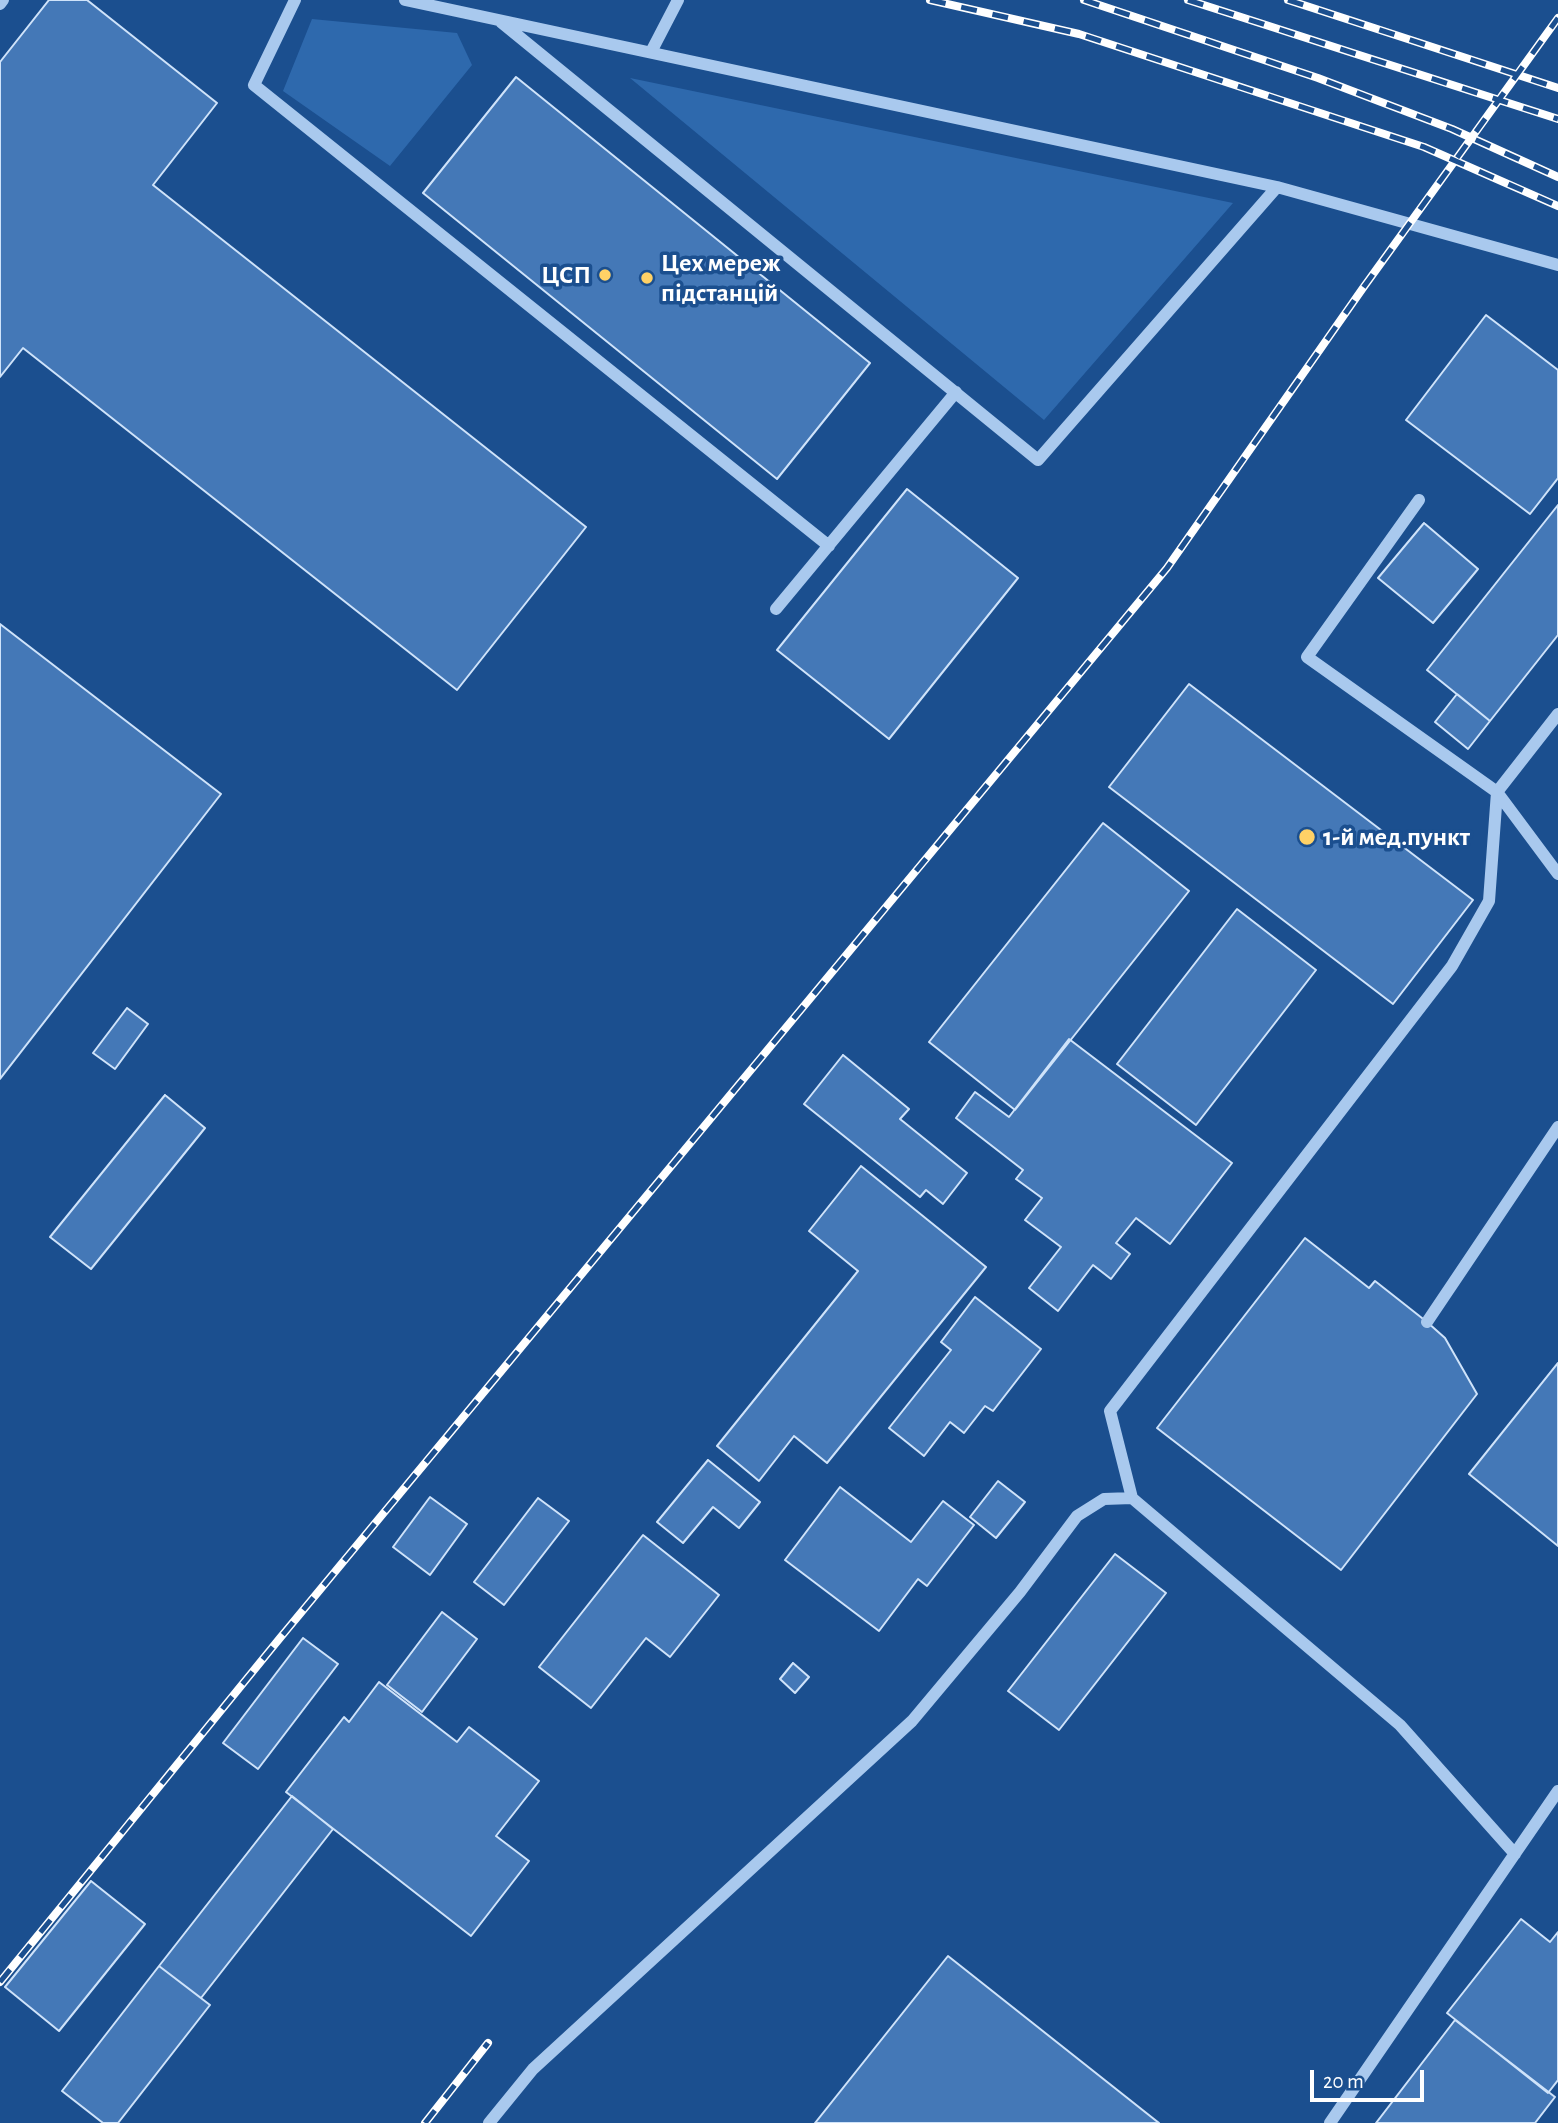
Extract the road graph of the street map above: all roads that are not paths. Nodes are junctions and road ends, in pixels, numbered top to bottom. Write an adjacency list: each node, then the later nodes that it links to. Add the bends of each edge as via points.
1 (295, 0): 10 (lane, via 254,85)
2 (405, 0): 4 (lane)
3 (678, 0): 5 (lane)
4 (498, 20): 5 (lane); 8 (lane)
5 (651, 52): 6 (lane)
6 (1278, 187): 7 (lane); 8 (lane, via 1038,460)
7 (1558, 265)
8 (956, 392): 10 (lane)
9 (1419, 500): 13 (lane, via 1307,657)
10 (829, 546): 11 (lane)
11 (776, 609)
12 (1558, 714): 13 (lane)
13 (1497, 792): 14 (lane); 17 (lane, via 1489,901 1452,966 1110,1410)
14 (1558, 874)
15 (1558, 1127): 16 (lane)
16 (1427, 1322)
17 (1132, 1498): 19 (lane, via 1399,1725); 20 (lane, via 1104,1499 1077,1516 912,1721 533,2069)
18 (1558, 1791): 19 (lane)
19 (1515, 1854): 21 (lane)
20 (489, 2123)
21 (1330, 2123)

